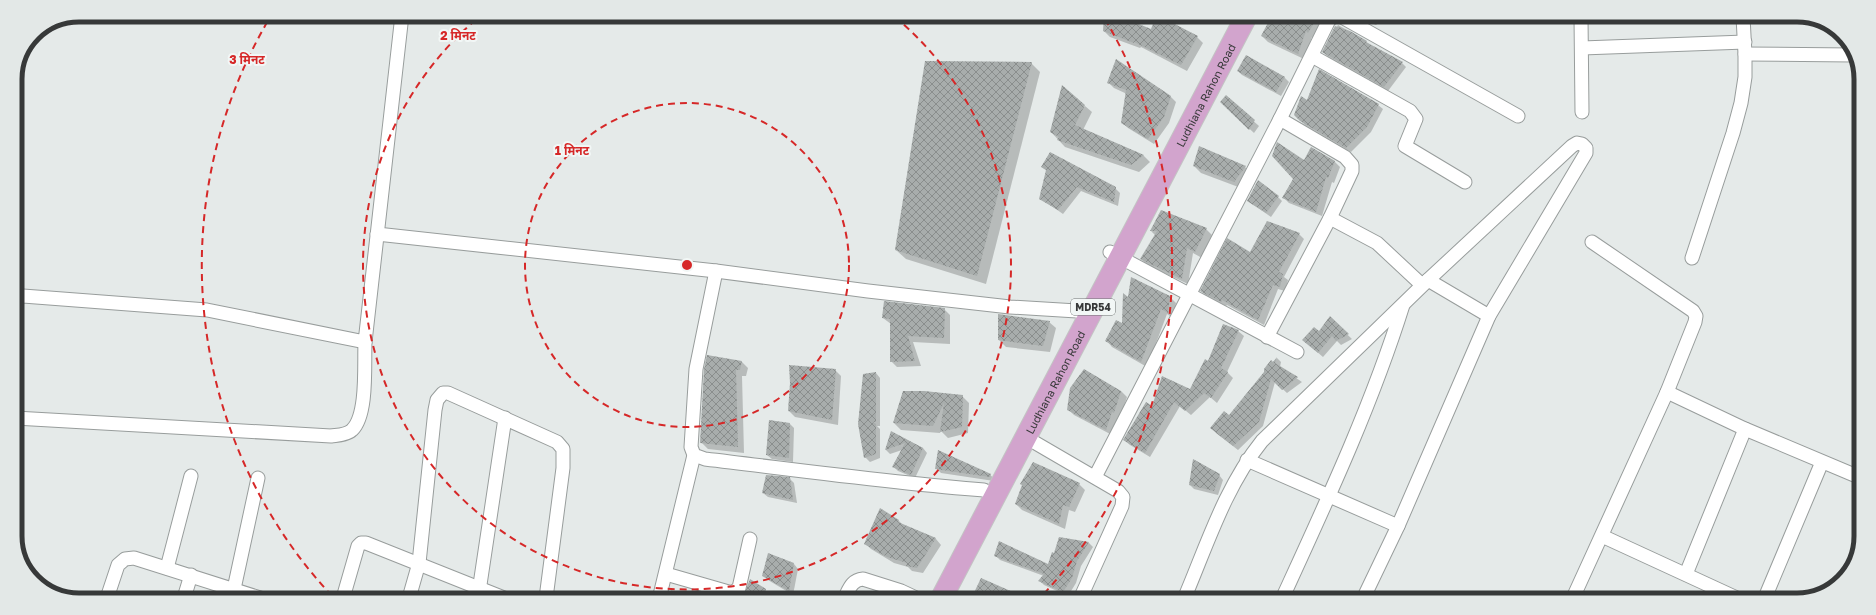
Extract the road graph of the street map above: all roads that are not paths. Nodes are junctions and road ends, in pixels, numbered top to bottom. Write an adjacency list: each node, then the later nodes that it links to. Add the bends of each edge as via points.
1 (401, 22): 17 (street)
2 (1227, 22): 19 (main road, Ludhiana Rahon Road / MDR54)
3 (1243, 22): 19 (main road, Ludhiana Rahon Road / MDR54)
4 (1328, 22): 11 (street)
5 (1351, 22): 13 (street)
6 (1581, 22): 8 (street)
7 (1743, 22): 9 (street)
8 (1582, 48): 9 (street); 12 (street)
9 (1745, 48): 10 (street); 20 (street, via 1745,77 1741,103)
10 (1848, 55)
11 (1312, 56): 14 (street); 15 (street, via 1410,111 1416,119 1405,146)
12 (1582, 112)
13 (1518, 116)
14 (1280, 120): 16 (street, via 1345,157 1352,165 1352,171); 23 (street)
15 (1465, 182)
16 (1330, 218): 22 (street, via 1377,244); 28 (street)
17 (377, 234): 21 (street); 29 (street)
18 (1592, 242): 31 (street, via 1693,311 1696,316 1696,322)
19 (1115, 255): 23 (street); 26 (main road, Ludhiana Rahon Road / MDR54); 35 (main road, Ludhiana Rahon Road / MDR54, via 1088,317)
20 (1692, 258)
21 (716, 271): 26 (street, via 876,292); 36 (street, via 696,369 691,447)
22 (1425, 283): 25 (street); 27 (street); 27 (street, via 1572,146 1582,144 1586,148 1586,153)
23 (1188, 294): 28 (street); 41 (street)
24 (22, 296): 29 (street, via 207,310)
25 (1404, 303): 37 (street, via 1262,441); 44 (street, via 1388,352)
26 (1077, 311): 43 (main road, Ludhiana Rahon Road / MDR54)
27 (1489, 316): 45 (street)
28 (1267, 337): 30 (street)
29 (365, 342): 32 (street, via 362,406 352,431 342,435)
30 (1297, 352)
31 (1667, 392): 34 (street); 46 (street)
32 (22, 418)
33 (504, 418): 48 (street, via 448,393 443,393 438,400); 60 (street); 61 (street, via 557,442 563,449 563,468)
34 (1745, 429): 38 (street); 51 (street)
35 (1027, 438): 41 (street); 66 (main road, Ludhiana Rahon Road / MDR54)
36 (694, 455): 43 (street, via 705,459 854,478); 50 (street)
37 (1247, 460): 44 (street); 68 (street, via 1225,501)
38 (1822, 462): 39 (street); 73 (street)
39 (1854, 475)
40 (190, 476): 49 (street)
41 (1095, 477): 67 (street, via 1118,491 1122,497 1122,506)
42 (258, 478): 53 (street)
43 (984, 490): 65 (main road, Ludhiana Rahon Road / MDR54)
44 (1330, 495): 45 (street); 69 (street)
45 (1398, 526): 70 (street)
46 (1602, 536): 51 (street); 71 (street)
47 (750, 539): 50 (street, via 736,592)
48 (419, 563): 57 (street, via 361,543); 58 (street); 59 (street)
49 (167, 568): 52 (street); 54 (street, via 134,558 124,559 118,565)
50 (666, 574): 62 (street)
51 (1686, 574): 72 (street)
52 (191, 575): 53 (street); 55 (street)
53 (234, 589): 56 (street)
54 (109, 593)
55 (186, 593)
56 (246, 593)
57 (344, 593)
58 (411, 593)
59 (477, 593)
60 (479, 593)
61 (547, 593)
62 (660, 593)
63 (847, 593): 64 (street, via 856,579)
64 (905, 593)
65 (931, 593)
66 (944, 593)
67 (1083, 593)
68 (1187, 593)
69 (1285, 593)
70 (1367, 593)
71 (1575, 593)
72 (1726, 593)
73 (1767, 593)

